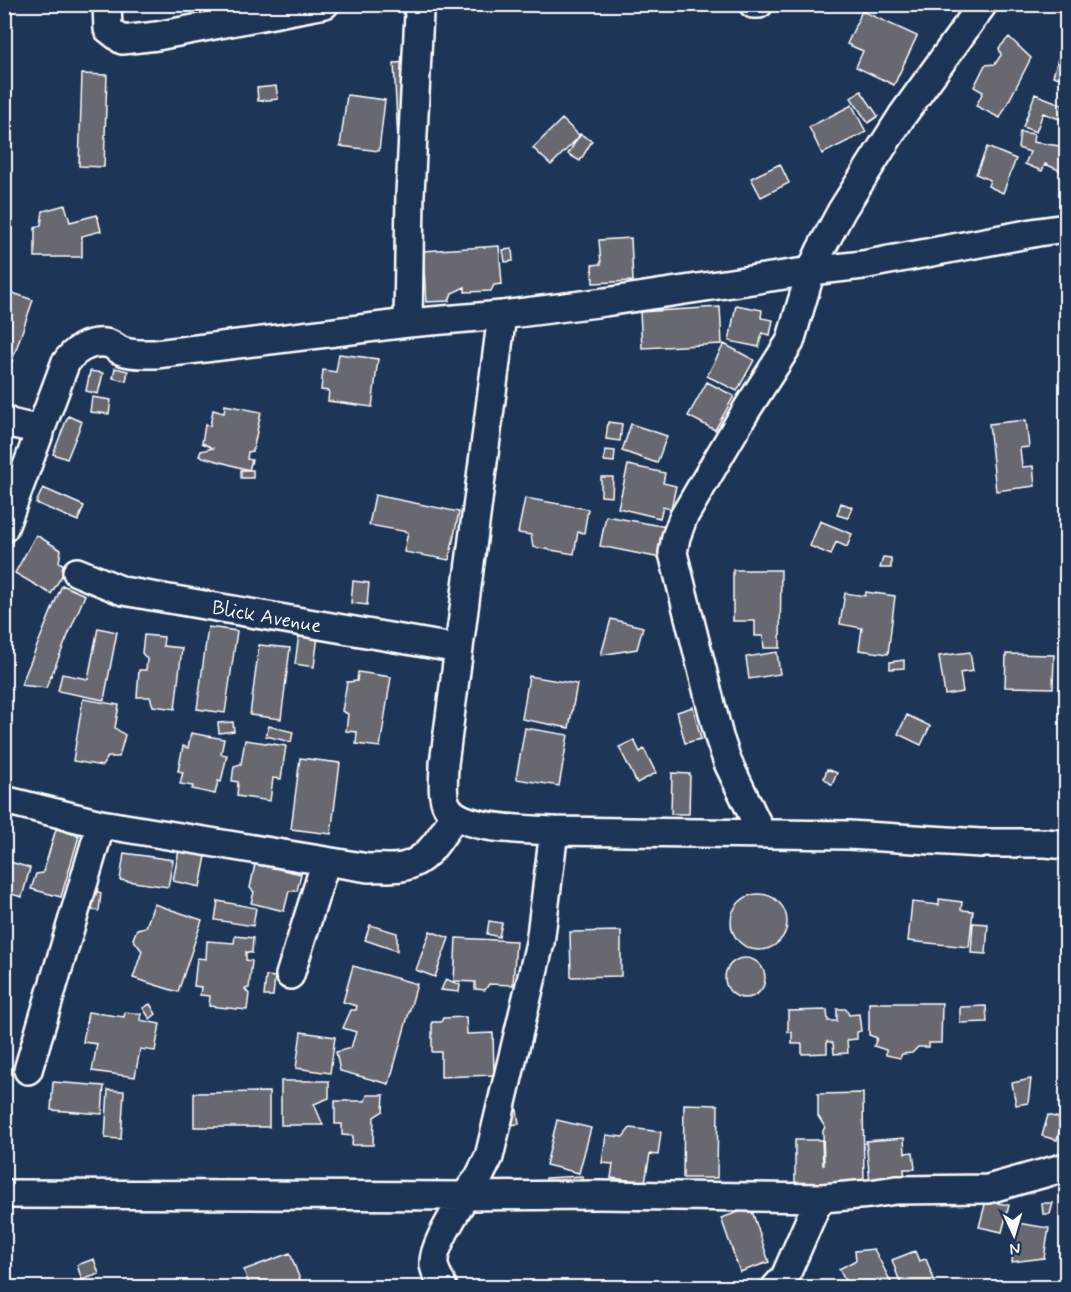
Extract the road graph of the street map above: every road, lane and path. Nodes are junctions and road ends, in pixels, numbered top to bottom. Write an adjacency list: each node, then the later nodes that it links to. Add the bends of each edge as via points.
1 (108, 4): 2 (street, via 108,29 122,40)
2 (325, 4)
3 (417, 4): 10 (street)
4 (753, 4): 5 (street)
5 (759, 4)
6 (983, 4): 8 (street, via 902,117 842,210)
7 (1066, 228): 8 (street)
8 (811, 271): 9 (street); 20 (street, via 790,342 683,518 673,553 719,737)
9 (502, 315): 10 (street); 15 (street)
10 (408, 323): 12 (street, via 156,354 123,352 106,343 81,347 64,364)
11 (4, 419): 12 (street)
12 (40, 430): 13 (street)
13 (4, 528)
14 (77, 572): 15 (street, Blick Avenue, via 123,591)
15 (459, 649): 17 (street, via 444,764 446,805)
16 (4, 800): 18 (street)
17 (455, 816): 19 (street, via 496,827); 22 (street, via 430,851 401,867)
18 (101, 824): 22 (street); 24 (street)
19 (554, 831): 20 (street); 27 (street, via 540,943 489,1157)
20 (762, 834): 21 (street)
21 (1066, 845)
22 (326, 861): 23 (street)
23 (290, 975)
24 (28, 1070)
25 (1066, 1167): 28 (street, via 988,1189 896,1190)
26 (4, 1194): 27 (street)
27 (465, 1196): 28 (street); 29 (street, via 434,1254 434,1268)
28 (822, 1198): 30 (street, via 785,1277)
29 (443, 1287)
30 (775, 1287)

